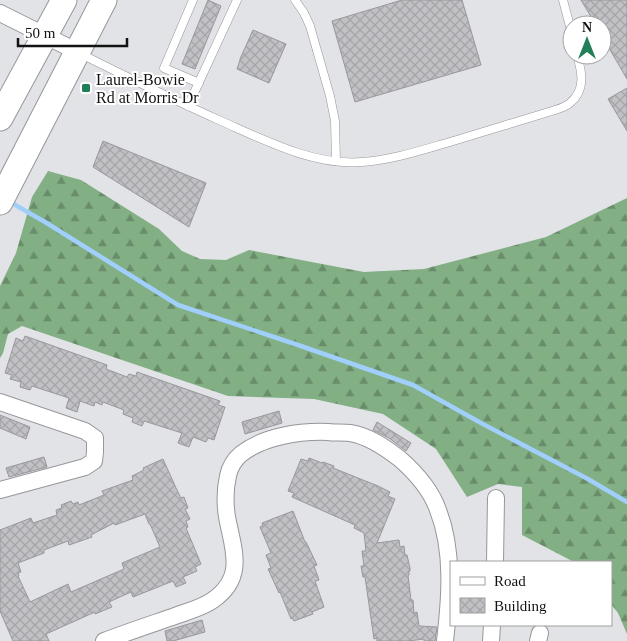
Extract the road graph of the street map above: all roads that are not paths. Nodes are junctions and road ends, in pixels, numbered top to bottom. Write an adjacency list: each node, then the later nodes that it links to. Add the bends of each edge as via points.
1 (64, 0): 9 (main road)
2 (104, 0): 10 (main road)
3 (193, 0): 12 (lane, via 164,68)
4 (237, 0): 12 (lane)
5 (295, 0): 15 (lane, via 310,26 330,96 336,128)
6 (563, 0): 8 (lane)
7 (3, 9): 9 (street)
8 (567, 15)
9 (45, 36): 10 (street); 14 (main road)
10 (78, 52): 13 (lane); 16 (main road)
11 (579, 65): 15 (lane, via 582,79 577,95 569,104 552,111 386,159 360,163)
12 (199, 83): 13 (lane)
13 (188, 106): 15 (lane, via 270,143 307,156)
14 (0, 118)
15 (336, 161)
16 (3, 195)
17 (0, 402): 18 (street, via 84,431 95,438 96,452 94,462 86,467)
18 (0, 490)
19 (496, 498): 20 (street)
20 (495, 561)
21 (492, 626): 25 (street)
22 (127, 637): 23 (street); 24 (street, via 203,606 215,599 231,580 235,557 227,516 226,483 233,462 267,440 315,432 352,433 369,439 406,464 431,495 446,539 449,571)
23 (104, 641)
24 (445, 641)
25 (491, 641)

